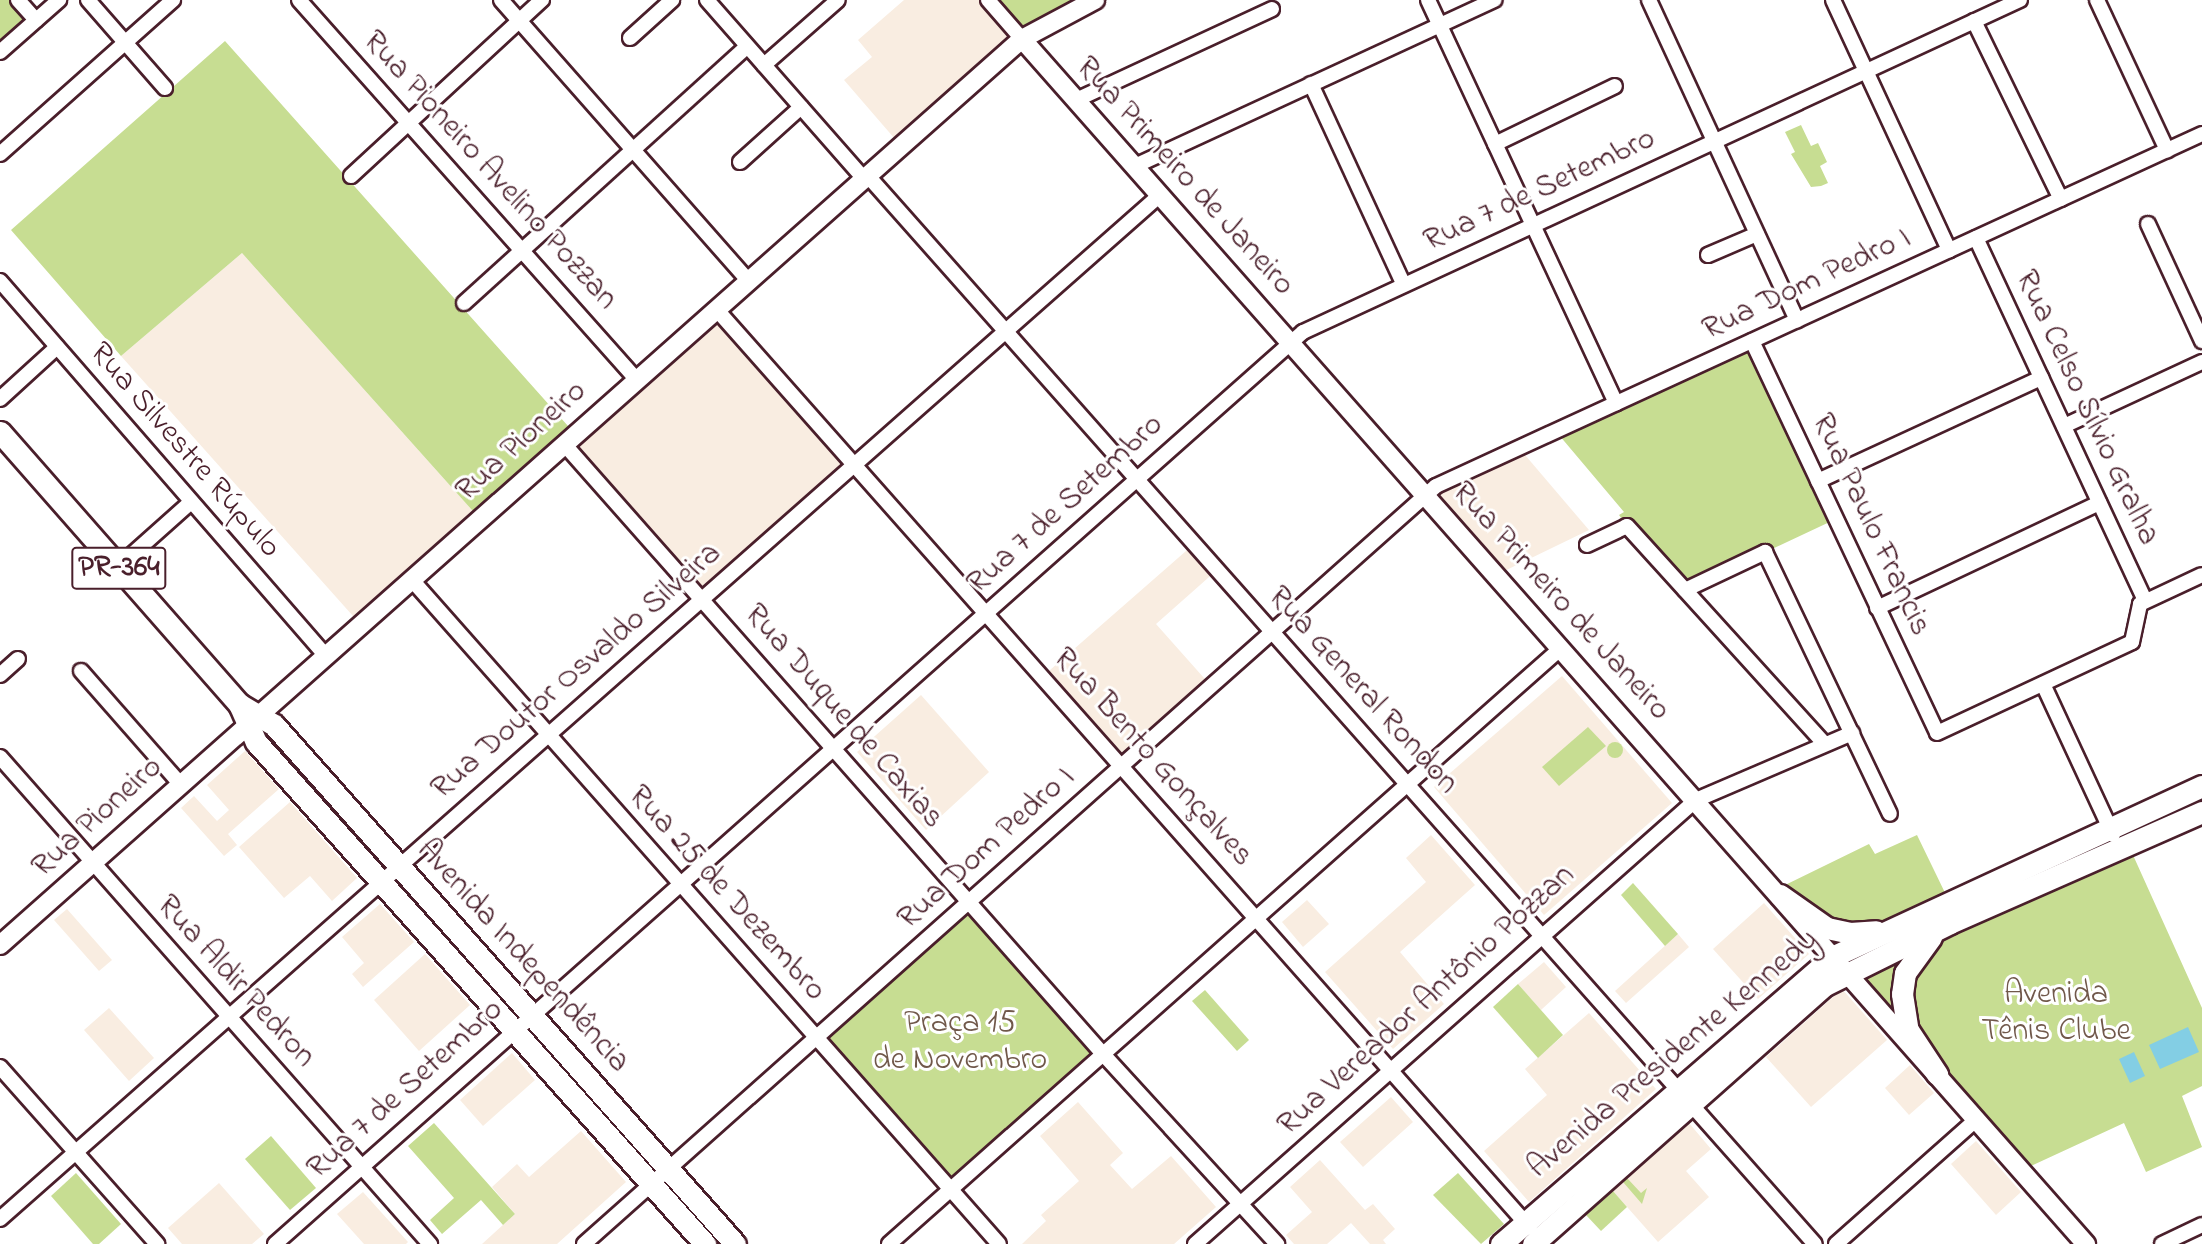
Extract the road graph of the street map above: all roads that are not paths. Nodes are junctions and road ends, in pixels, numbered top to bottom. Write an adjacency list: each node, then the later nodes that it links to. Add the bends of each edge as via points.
1 (18, 0): 20 (street)
2 (59, 0): 20 (street)
3 (88, 0): 26 (street)
4 (173, 0): 26 (street)
5 (299, 0): 36 (street, Rua Pioneiro Avelino Pozzan)
6 (501, 0): 21 (street)
7 (542, 0): 21 (street)
8 (673, 0): 24 (street)
9 (707, 0): 27 (street, Rua General Rondon)
10 (838, 0): 29 (street)
11 (988, 0): 25 (street, Rua Primeiro de Janeiro)
12 (1096, 0): 25 (street, Rua Pioneiro)
13 (1428, 0): 23 (street)
14 (1494, 0): 23 (street)
15 (1649, 0): 38 (street)
16 (1833, 0): 30 (street)
17 (2020, 0): 22 (street, Rua 7 de Setembro)
18 (2097, 0): 41 (street)
19 (1272, 9): 34 (street)
20 (36, 20): 28 (street)
21 (519, 21): 36 (street); 40 (street)
22 (1974, 21): 30 (street, Rua 7 de Setembro); 48 (street)
23 (1440, 25): 31 (street); 39 (street)
24 (630, 38)
25 (1022, 39): 34 (street, Rua Primeiro de Janeiro); 46 (street, Rua Pioneiro)
26 (125, 42): 33 (street); 42 (street)
27 (747, 46): 29 (street, Rua General Rondon); 40 (street)
28 (0, 52)
29 (764, 65): 35 (street, Rua General Rondon)
30 (1866, 71): 38 (street, Rua 7 de Setembro); 54 (street)
31 (1311, 85): 44 (street); 58 (street)
32 (1615, 86): 39 (street)
33 (165, 89)
34 (1076, 100): 44 (street, Rua Primeiro de Janeiro)
35 (801, 107): 43 (street); 46 (street, Rua General Rondon)
36 (408, 123): 45 (street); 53 (street, Rua Pioneiro Avelino Pozzan)
37 (2202, 134): 41 (street, Rua Dom Pedro I)
38 (1714, 141): 50 (street, Rua 7 de Setembro); 51 (street)
39 (1495, 144): 50 (street)
40 (633, 149): 53 (street); 57 (street)
41 (2167, 150): 48 (street, Rua Dom Pedro I)
42 (0, 154)
43 (740, 162)
44 (1135, 166): 47 (street, Rua Primeiro de Janeiro)
45 (351, 176)
46 (866, 178): 57 (street, Rua Pioneiro); 62 (street, Rua General Rondon)
47 (1160, 195): 62 (street, Rua Doutor Osvaldo Silveira); 65 (street, Rua Primeiro de Janeiro)
48 (2061, 199): 52 (street, Rua Dom Pedro I)
49 (2148, 224): 64 (street)
50 (1533, 225): 58 (street, Rua 7 de Setembro); 71 (street)
51 (1757, 234): 55 (street); 61 (street)
52 (1976, 238): 54 (street, Rua Dom Pedro I); 68 (street, Rua Celso Sílvio Gralha)
53 (522, 249): 59 (street); 69 (street, Rua Pioneiro Avelino Pozzan)
54 (1950, 250): 61 (street, Rua Dom Pedro I)
55 (1708, 255)
56 (0, 281): 66 (street, Rua Silvestre Rúpulo)
57 (749, 281): 60 (street, Rua Pioneiro)
58 (1404, 285): 65 (street, Rua 7 de Setembro, via 1303,332)
59 (464, 303)
60 (717, 310): 69 (street, Rua Pioneiro); 75 (street, Rua Bento Gonçalves)
61 (1797, 320): 63 (street, Rua Dom Pedro I)
62 (1005, 331): 75 (street, Rua Doutor Osvaldo Silveira); 76 (street, Rua General Rondon)
63 (1752, 341): 71 (street, Rua Dom Pedro I); 77 (street, Rua Paulo Francis)
64 (2202, 341)
65 (1291, 343): 76 (street, Rua 7 de Setembro); 78 (street, Rua Primeiro de Janeiro)
66 (57, 348): 70 (street); 79 (street, Rua Silvestre Rúpulo)
67 (2202, 362): 72 (street)
68 (2041, 378): 72 (street, Rua Celso Sílvio Gralha); 77 (street)
69 (637, 380): 74 (street, Rua Pioneiro)
70 (0, 399)
71 (1616, 403): 78 (street, Rua Dom Pedro I)
72 (2064, 426): 80 (street, Rua Celso Sílvio Gralha)
73 (0, 432): 82 (main road, PR-364)
74 (565, 445): 84 (street, Rua Pioneiro); 86 (street, Rua Duque de Caxias)
75 (854, 465): 86 (street, Rua Doutor Osvaldo Silveira); 89 (street, Rua Bento Gonçalves)
76 (1137, 479): 89 (street, Rua 7 de Setembro); 90 (street, Rua General Rondon)
77 (1818, 481): 88 (street, Rua Paulo Francis)
78 (1431, 491): 90 (street, Rua Dom Pedro I); 91 (street, Rua Primeiro de Janeiro)
79 (191, 502): 82 (street); 92 (street, Rua Silvestre Rúpulo)
80 (2099, 503): 87 (street, Rua Celso Sílvio Gralha); 88 (street)
81 (1587, 545): 85 (street, via 1627,526)
82 (118, 567): 97 (main road, PR-364)
83 (2202, 575): 87 (street)
84 (412, 580): 92 (street, Rua Pioneiro); 99 (street, Rua 25 de Dezembro)
85 (1685, 590): 98 (street, via 1765,552); 100 (street)
86 (701, 600): 99 (street, Rua Doutor Osvaldo Silveira); 101 (street, Rua Duque de Caxias)
87 (2145, 601): 96 (street, via 2139,606 2132,642)
88 (1878, 608): 96 (street, Rua Paulo Francis, via 1937,733)
89 (986, 613): 101 (street, Rua 7 de Setembro); 103 (street, Rua Bento Gonçalves)
90 (1273, 633): 103 (street, Rua Dom Pedro I); 104 (street, Rua General Rondon)
91 (1561, 648): 104 (street); 107 (street, Rua Primeiro de Janeiro)
92 (326, 656): 97 (street, Rua Pioneiro)
93 (18, 659): 95 (street)
94 (81, 671): 105 (street)
95 (0, 675)
96 (2043, 684): 110 (street)
97 (254, 720): 105 (street, Rua Pioneiro); 113 (main road, Avenida Independência, via 274,725); 114 (main road, Avenida Independência, via 256,742)
98 (1852, 733): 100 (street, Rua Vereador Antônio Pozzan); 109 (street)
99 (548, 735): 113 (street, Rua Doutor Osvaldo Silveira); 115 (street, Rua 25 de Dezembro)
100 (1825, 744): 107 (street, Rua Vereador Antônio Pozzan)
101 (833, 749): 115 (street, Rua 7 de Setembro); 117 (street, Rua Duque de Caxias)
102 (0, 757): 112 (street, Rua Aldir Pedron)
103 (1122, 767): 117 (street, Rua Dom Pedro I); 119 (street, Rua Bento Gonçalves)
104 (1407, 784): 119 (street); 121 (street, Rua General Rondon)
105 (181, 785): 112 (street, Rua Pioneiro)
106 (2202, 786): 110 (main road, Avenida Presidente Kennedy)
107 (1696, 800): 116 (street, Rua Primeiro de Janeiro); 121 (street, Rua Vereador Antônio Pozzan)
108 (2202, 812): 111 (main road, Avenida Presidente Kennedy)
109 (1890, 814)
110 (2110, 828): 111 (street); 118 (main road, Avenida Presidente Kennedy)
111 (2119, 849): 120 (main road, Avenida Presidente Kennedy)
112 (92, 863): 122 (street, Rua Pioneiro); 125 (street, Rua Aldir Pedron)
113 (400, 866): 114 (street, Rua Doutor Osvaldo Silveira); 124 (main road, Avenida Independência)
114 (381, 883): 125 (street, Rua Doutor Osvaldo Silveira); 126 (main road, Avenida Independência)
115 (681, 884): 124 (street, Rua 7 de Setembro); 127 (street, Rua 25 de Dezembro)
116 (1780, 895): 118 (main road, via 1827,928 1850,933 1875,931); 123 (street, Rua Primeiro de Janeiro)
117 (969, 902): 127 (street, Rua Dom Pedro I); 128 (street, Rua Duque de Caxias)
118 (1931, 911): 123 (main road, Avenida Presidente Kennedy)
119 (1256, 918): 128 (street); 130 (street, Rua Bento Gonçalves)
120 (1951, 923): 123 (main road, Avenida Presidente Kennedy); 131 (main road, via 1915,953 1902,994 1909,1030)
121 (1542, 937): 130 (street, Rua Vereador Antônio Pozzan); 132 (street, Rua General Rondon)
122 (0, 945)
123 (1841, 964): 131 (street, Rua Primeiro de Janeiro); 132 (main road, Avenida Presidente Kennedy, via 1825,985)
124 (532, 1016): 126 (street, Rua 7 de Setembro); 136 (main road, Avenida Independência)
125 (229, 1017): 134 (street, Rua Doutor Osvaldo Silveira); 135 (street, Rua Aldir Pedron)
126 (514, 1032): 135 (street, Rua 7 de Setembro); 137 (main road, Avenida Independência)
127 (817, 1038): 136 (street, Rua Dom Pedro I); 138 (street, Rua 25 de Dezembro)
128 (1103, 1054): 138 (street); 139 (street, Rua Duque de Caxias)
129 (0, 1067): 134 (street)
130 (1391, 1071): 139 (street, Rua Vereador Antônio Pozzan); 141 (street, Rua Bento Gonçalves)
131 (1937, 1074): 133 (street, Rua Primeiro de Janeiro)
132 (1684, 1096): 141 (main road, Avenida Presidente Kennedy); 143 (main road, Avenida Presidente Kennedy); 155 (street, Rua General Rondon)
133 (1977, 1119): 156 (street); 157 (street, Rua Primeiro de Janeiro)
134 (75, 1152): 140 (street, Rua Doutor Osvaldo Silveira); 144 (street)
135 (362, 1167): 145 (street, Rua 7 de Setembro); 146 (street, Rua Aldir Pedron)
136 (669, 1169): 137 (street, Rua Dom Pedro I); 149 (main road, Avenida Independência)
137 (652, 1185): 147 (street, Rua Dom Pedro I); 148 (main road, Avenida Independência)
138 (951, 1189): 150 (street); 151 (street, Rua 25 de Dezembro)
139 (1241, 1203): 152 (street, Rua Vereador Antônio Pozzan); 153 (street, Rua Duque de Caxias)
140 (0, 1219)
141 (1525, 1222): 143 (street, Rua Bento Gonçalves); 154 (main road, Avenida Presidente Kennedy)
142 (2202, 1225): 158 (street)
143 (1539, 1242)
144 (156, 1244)
145 (275, 1244)
146 (430, 1244)
147 (584, 1244)
148 (705, 1244)
149 (735, 1244)
150 (889, 1244)
151 (999, 1244)
152 (1195, 1244)
153 (1277, 1244)
154 (1501, 1244)
155 (1815, 1244)
156 (1836, 1244)
157 (2086, 1244)
158 (2162, 1244)

